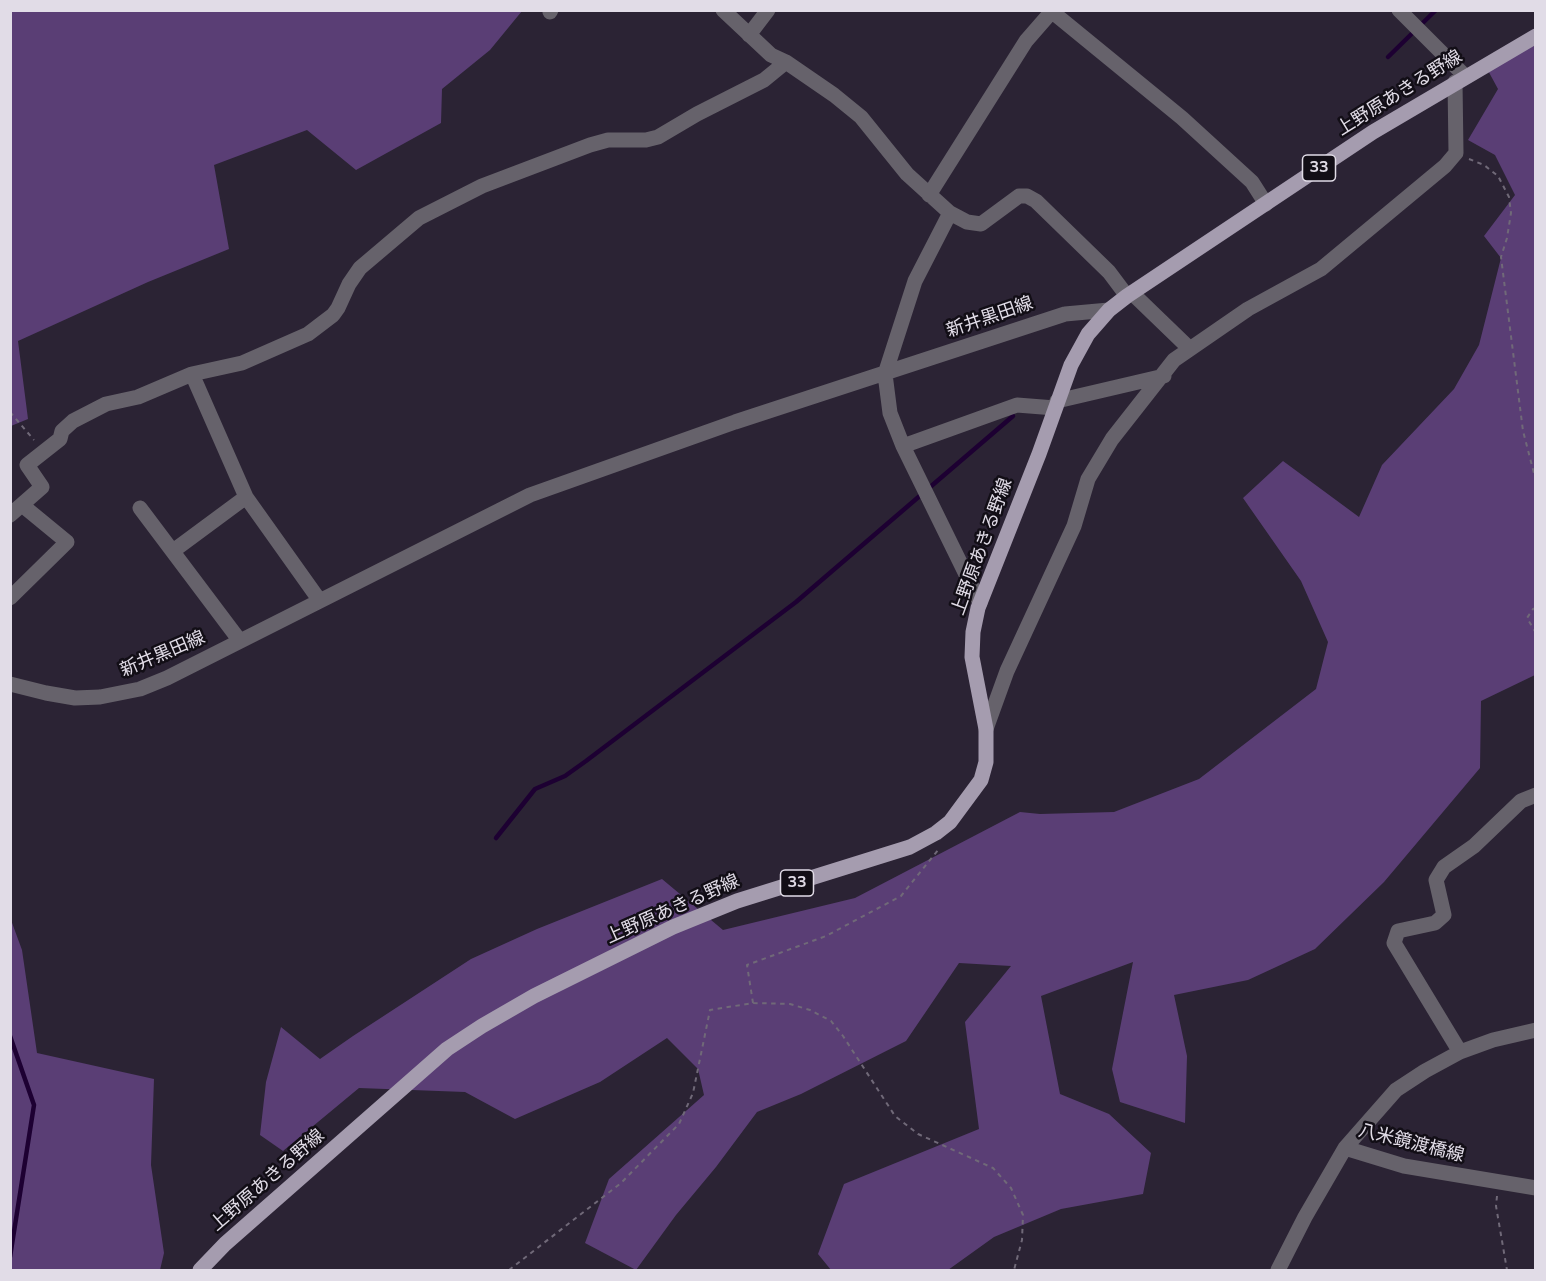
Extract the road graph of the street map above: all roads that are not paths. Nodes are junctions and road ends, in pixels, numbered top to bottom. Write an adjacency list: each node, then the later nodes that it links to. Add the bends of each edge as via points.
1 (723, 10): 5 (street)
2 (768, 10): 5 (street)
3 (1399, 10): 8 (street)
4 (1052, 11): 9 (street, via 1026,41); 10 (street, via 1182,118 1252,182)
5 (749, 35): 7 (street, via 771,55)
6 (1536, 36): 8 (main road, 上野原あきる野線 / 33)
7 (786, 62): 9 (street, via 861,117); 15 (street, via 764,80 658,137 590,145 482,186 419,218 360,268 333,315 308,334 242,363)
8 (1460, 79): 10 (main road, 上野原あきる野線 / 33); 14 (street, via 1456,153 1445,166 1321,269 1248,309)
9 (929, 195): 11 (street)
10 (1266, 204): 12 (main road, 上野原あきる野線 / 33)
11 (951, 213): 12 (street, via 981,224 1019,196 1027,196); 16 (street, via 915,281)
12 (1130, 295): 13 (main road, 上野原あきる野線 / 33); 14 (street)
13 (1108, 310): 16 (street, 新井黒田線, via 1065,314); 18 (main road, 上野原あきる野線 / 33, via 1082,343)
14 (1190, 349): 17 (street, via 1174,360)
15 (192, 374): 20 (street); 22 (street, via 149,393 94,409 62,431 60,439 27,465 42,487)
16 (885, 374): 19 (street, via 890,413); 25 (street, 新井黒田線, via 530,495)
17 (1164, 376): 18 (street); 29 (street, via 1112,439 1089,478 1074,526 1007,671)
18 (1056, 405): 19 (street, via 1017,405); 26 (main road, 上野原あきる野線 / 33)
19 (903, 446): 26 (street)
20 (246, 497): 23 (street); 25 (street)
21 (140, 508): 23 (street)
22 (16, 510): 24 (street, via 67,542)
23 (173, 551): 27 (street)
24 (10, 598)
25 (320, 601): 27 (street, 新井黒田線)
26 (980, 603): 29 (main road, 上野原あきる野線 / 33, via 972,657)
27 (240, 641): 28 (street, 新井黒田線, via 167,678 126,693 63,697)
28 (10, 684)
29 (986, 729): 35 (main road, 上野原あきる野線 / 33, via 986,762 981,780 950,822 936,833 910,848 737,901 673,927 482,1026 447,1049)
30 (1536, 795): 32 (street, via 1521,801 1474,846 1444,867 1436,880 1444,915 1436,923 1398,931 1394,943)
31 (1536, 1030): 32 (street)
32 (1460, 1052): 33 (street, via 1396,1090)
33 (1345, 1148): 34 (street, 八米鏡渡橋線, via 1404,1166); 36 (street, 八米鏡渡橋線)
34 (1536, 1188)
35 (200, 1270)
36 (1278, 1270)

